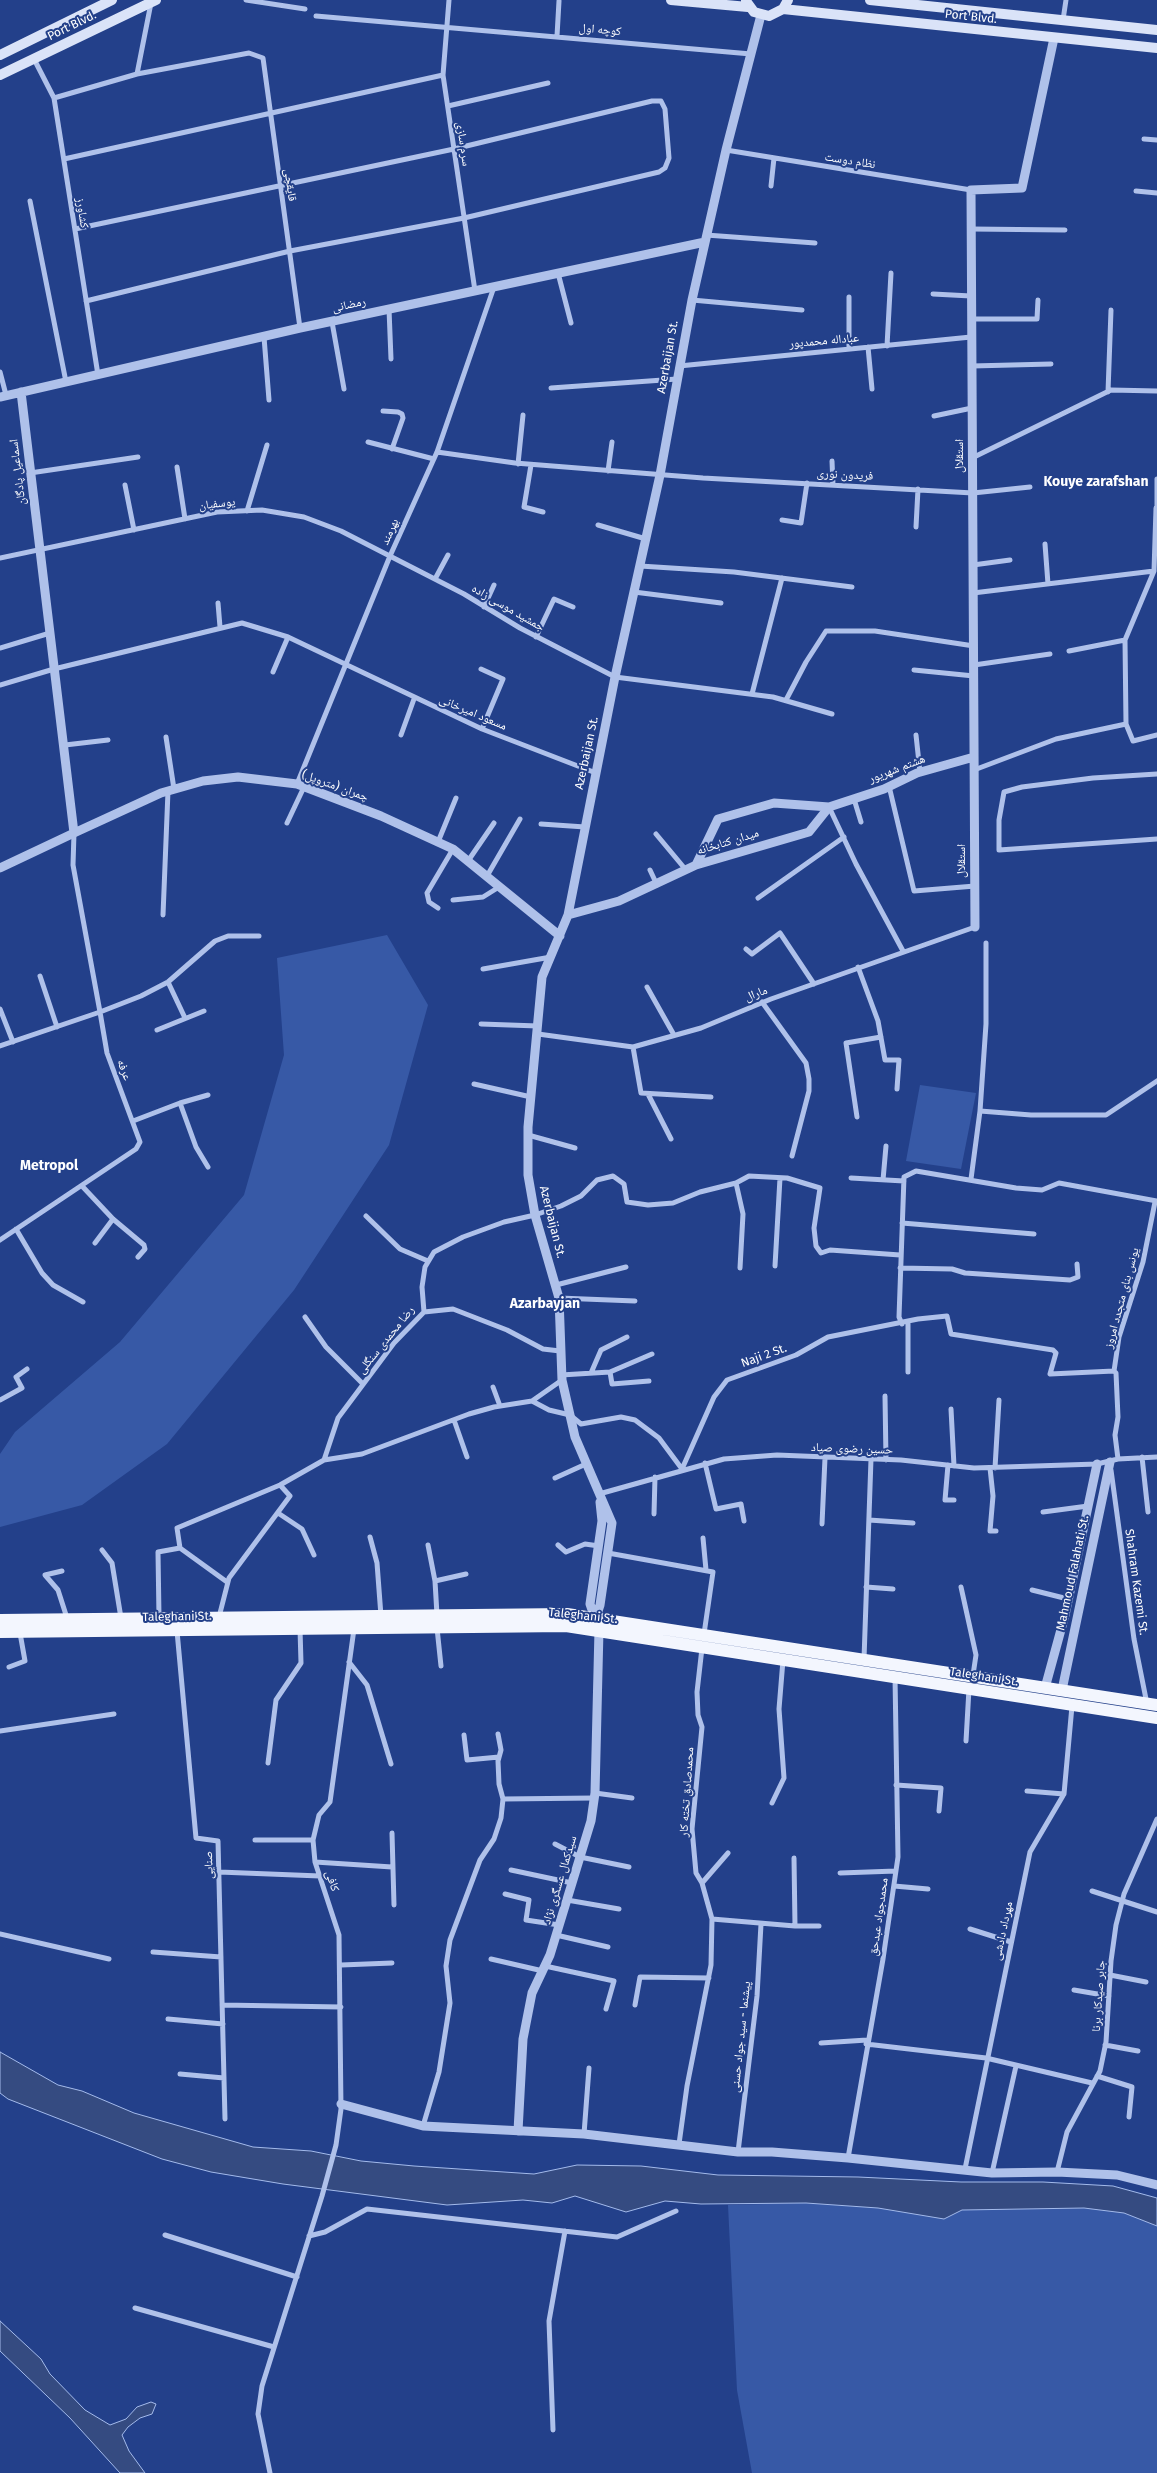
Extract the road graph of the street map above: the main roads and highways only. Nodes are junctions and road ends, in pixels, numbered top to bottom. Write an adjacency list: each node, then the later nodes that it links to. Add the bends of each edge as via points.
1 (112, 0): 10 (main road, Port Blvd.)
2 (671, 0): 5 (main road)
3 (870, 0): 8 (main road, Port Blvd.)
4 (154, 1): 11 (main road, Port Blvd.)
5 (684, 1): 6 (main road)
6 (747, 3): 7 (main road, via 761,16 769,16)
7 (786, 4): 9 (main road, Port Blvd.)
8 (1157, 30)
9 (1157, 48)
10 (0, 55)
11 (0, 75)
12 (0, 1620): 14 (main road, Taleghani St., via 159,1618)
13 (437, 1621): 14 (main road, Taleghani St., via 300,1629); 14 (main road, Taleghani St., via 381,1616 219,1617); 16 (main road, Taleghani St., via 566,1626); 16 (main road, Taleghani St., via 566,1614 596,1617)
14 (177, 1624): 15 (main road, Taleghani St.)
15 (0, 1632)
16 (703, 1640): 17 (main road, Taleghani St., via 864,1659); 17 (main road, Taleghani St., via 783,1659 895,1676)
17 (971, 1682): 18 (main road, Taleghani St.); 18 (main road, Taleghani St., via 1045,1688)
18 (1065, 1699): 19 (main road, Taleghani St.); 20 (main road, Taleghani St.)
19 (1152, 1704)
20 (1157, 1718)

